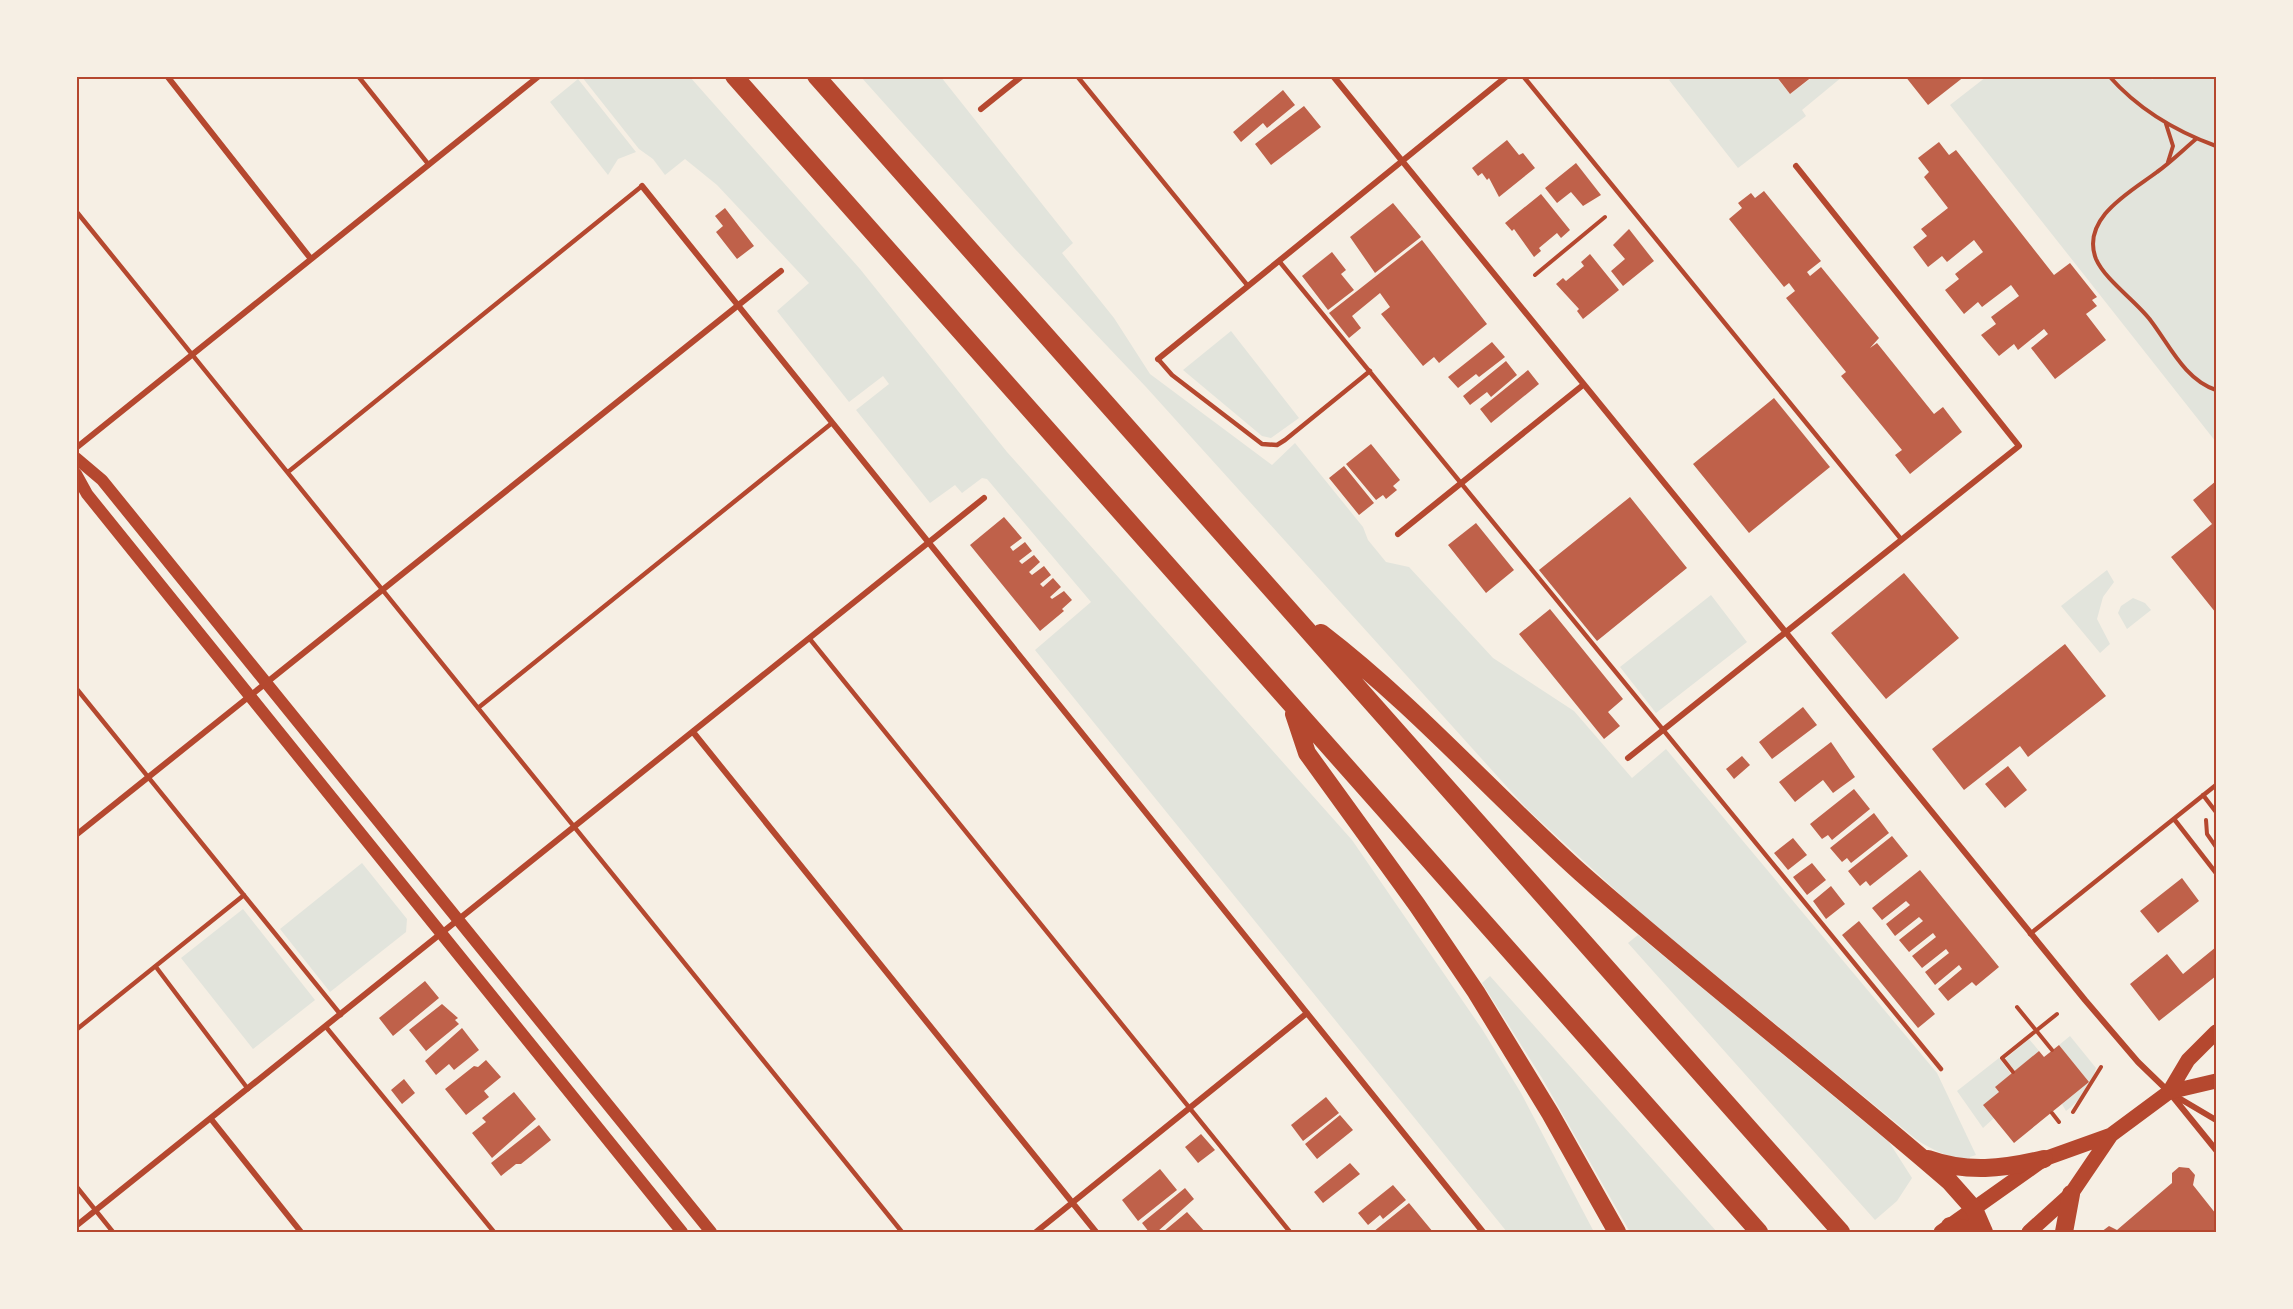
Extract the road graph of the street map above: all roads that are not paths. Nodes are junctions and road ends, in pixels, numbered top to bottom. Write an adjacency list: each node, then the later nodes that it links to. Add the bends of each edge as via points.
1 (167, 76): 17 (street)
2 (358, 76): 13 (lane)
3 (539, 76): 13 (street)
4 (734, 76): 43 (highway)
5 (816, 76): 37 (highway)
6 (1022, 76): 11 (street)
7 (1077, 76): 20 (lane)
8 (1334, 76): 12 (street)
9 (1507, 76): 12 (street)
10 (1523, 76): 34 (lane)
11 (981, 109)
12 (1401, 161): 18 (street); 25 (street)
13 (429, 165): 17 (street)
14 (1796, 166): 34 (street, via 2019,446)
15 (642, 186): 21 (street); 29 (lane)
16 (76, 211): 22 (lane)
17 (312, 259): 22 (street)
18 (1279, 261): 20 (street); 24 (lane)
19 (781, 271): 21 (street)
20 (1248, 286): 23 (street)
21 (738, 305): 26 (street); 36 (street)
22 (192, 354): 27 (street); 29 (lane)
23 (1158, 359): 24 (lane, via 1172,375 1269,446 1285,440)
24 (1370, 371): 31 (lane)
25 (1583, 385): 31 (street); 38 (street)
26 (832, 423): 35 (street); 44 (lane)
27 (76, 448)
28 (76, 458): 40 (main road, via 102,480)
29 (288, 472): 36 (lane)
30 (76, 474): 42 (main road, via 87,494)
31 (1461, 483): 33 (street); 45 (lane)
32 (984, 498): 35 (street)
33 (1398, 534)
34 (1901, 539): 38 (street)
35 (928, 542): 39 (street); 61 (street)
36 (383, 590): 40 (street); 44 (lane)
37 (1288, 609): 75 (highway, via 1371,672 1637,922); 96 (highway)
38 (1784, 631): 45 (street); 59 (street)
39 (809, 638): 46 (street); 70 (lane)
40 (266, 683): 42 (street); 57 (main road)
41 (76, 688): 48 (lane)
42 (250, 696): 48 (street); 58 (main road)
43 (1292, 707): 94 (highway, via 1307,753 1476,992); 95 (highway)
44 (478, 708): 53 (lane)
45 (1663, 729): 47 (street); 66 (lane)
46 (693, 732): 53 (street); 79 (street)
47 (1628, 758)
48 (148, 778): 54 (street); 56 (lane)
49 (2217, 785): 50 (lane)
50 (2203, 795): 51 (lane); 52 (lane)
51 (2217, 812)
52 (2174, 819): 55 (lane); 59 (lane)
53 (574, 827): 57 (street); 89 (lane)
54 (76, 835)
55 (2217, 873)
56 (244, 895): 60 (lane); 62 (lane)
57 (458, 920): 58 (street); 88 (main road)
58 (442, 934): 62 (street); 87 (main road)
59 (2030, 934): 69 (street, via 2110,1030)
60 (156, 967): 64 (lane); 68 (lane)
61 (1307, 1013): 70 (street); 93 (street)
62 (341, 1015): 63 (street)
63 (326, 1027): 68 (street); 86 (lane)
64 (76, 1030)
65 (2217, 1032): 69 (main road, via 2188,1060)
66 (1941, 1069)
67 (2217, 1081): 69 (main road)
68 (248, 1089): 71 (street)
69 (2169, 1092): 72 (street); 73 (main road); 74 (street)
70 (1190, 1108): 79 (street); 92 (lane)
71 (211, 1119): 81 (street); 85 (street)
72 (2217, 1120)
73 (2111, 1135): 76 (main road); 78 (main road)
74 (2217, 1150)
75 (1919, 1155): 76 (highway, via 1953,1166 1981,1169); 80 (highway)
76 (2044, 1159): 80 (main road)
77 (76, 1186): 81 (lane)
78 (2071, 1194): 98 (main road); 99 (highway)
79 (1072, 1203): 90 (street); 91 (street)
80 (1974, 1209): 83 (main road); 97 (highway)
81 (96, 1210): 82 (street); 84 (lane)
82 (76, 1226)
83 (1946, 1229): 97 (highway)
84 (113, 1233)
85 (301, 1233)
86 (494, 1233)
87 (682, 1233)
88 (711, 1233)
89 (902, 1233)
90 (1036, 1233)
91 (1096, 1233)
92 (1290, 1233)
93 (1483, 1233)
94 (1617, 1233)
95 (1759, 1233)
96 (1841, 1233)
97 (1983, 1233)
98 (2029, 1233)
99 (2064, 1233)

